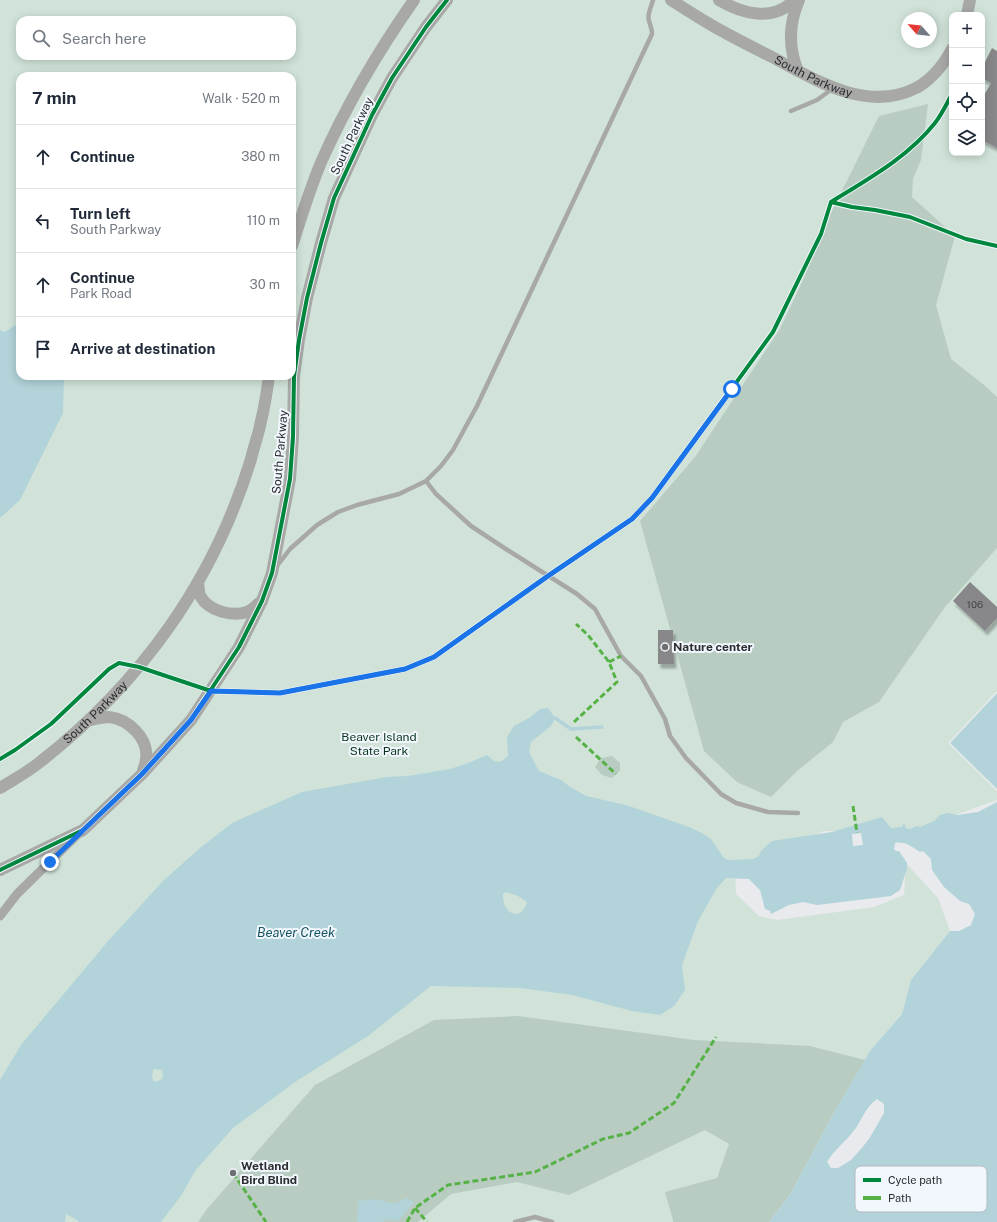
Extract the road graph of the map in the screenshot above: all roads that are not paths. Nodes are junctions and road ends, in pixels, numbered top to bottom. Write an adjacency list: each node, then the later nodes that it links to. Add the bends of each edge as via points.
1 (414, 0): 14 (street, South Parkway, via 370,68 336,131 310,190)
2 (447, 0): 15 (street, South Parkway, via 392,78 334,198 306,298)
3 (654, 0): 18 (lane, via 648,14 652,34 480,400 452,450)
4 (671, 0): 11 (street, South Parkway, via 714,27)
5 (719, 0): 6 (street, via 748,13 763,14 777,11)
6 (794, 0)
7 (799, 0): 11 (street, via 791,28 791,44)
8 (970, 0): 9 (street)
9 (968, 12)
10 (949, 54): 12 (street, South Parkway, via 939,69 925,82 907,92 876,97)
11 (798, 71): 12 (street, South Parkway)
12 (834, 88): 13 (lane, via 817,100)
13 (791, 111)
14 (296, 234)
15 (296, 362)
16 (268, 380): 20 (street, South Parkway, via 261,421 245,478 217,548)
17 (294, 380): 19 (street, South Parkway, via 290,479)
18 (426, 482): 19 (lane, via 399,494 344,510 317,525 290,549); 25 (lane, via 471,526 577,594 595,609 621,656 641,676 665,719 670,736 686,758 721,794 736,803 768,812)
19 (272, 572): 21 (street, South Parkway)
20 (198, 582): 21 (street, via 199,594 206,603 224,612 246,612); 22 (street, South Parkway, via 179,614 139,667)
21 (262, 600): 23 (street, South Parkway, via 238,647 191,720)
22 (90, 720): 23 (street, via 115,718 128,724 140,735 147,758); 24 (street, South Parkway, via 39,763)
23 (142, 774): 26 (street, South Parkway)
24 (0, 788)
25 (798, 813)
26 (83, 830): 27 (street, South Parkway); 28 (street, via 17,894)
27 (0, 870)
28 (0, 916)
29 (516, 1222): 30 (lane, via 535,1218)
30 (552, 1222)

